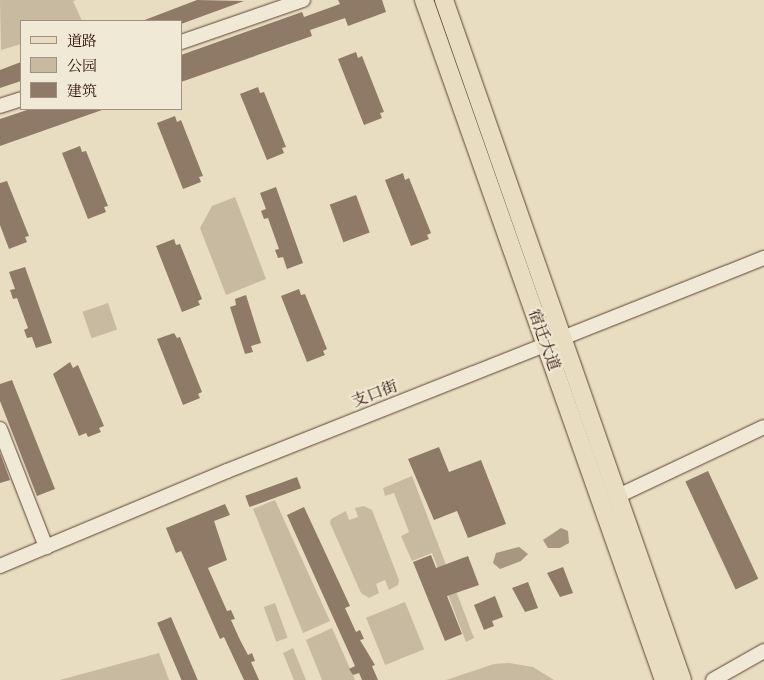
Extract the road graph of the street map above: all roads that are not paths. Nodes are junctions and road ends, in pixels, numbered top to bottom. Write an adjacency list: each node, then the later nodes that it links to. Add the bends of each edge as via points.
1 (302, 0): 4 (street)
2 (424, 0): 9 (main road, 宿迁大道)
3 (444, 0): 8 (main road, 宿迁大道)
4 (182, 42)
5 (20, 98): 6 (street)
6 (0, 106)
7 (764, 258): 8 (street, 支口街)
8 (563, 339): 9 (street, 支口街); 12 (main road, 宿迁大道)
9 (547, 346): 13 (street, 支口街, via 227,471); 16 (main road, 宿迁大道)
10 (764, 427): 12 (street)
11 (0, 429): 13 (street)
12 (618, 496): 17 (main road, 宿迁大道)
13 (46, 547): 14 (street, 支口街)
14 (0, 566)
15 (764, 651): 18 (street)
16 (664, 680)
17 (682, 680)
18 (713, 680)

